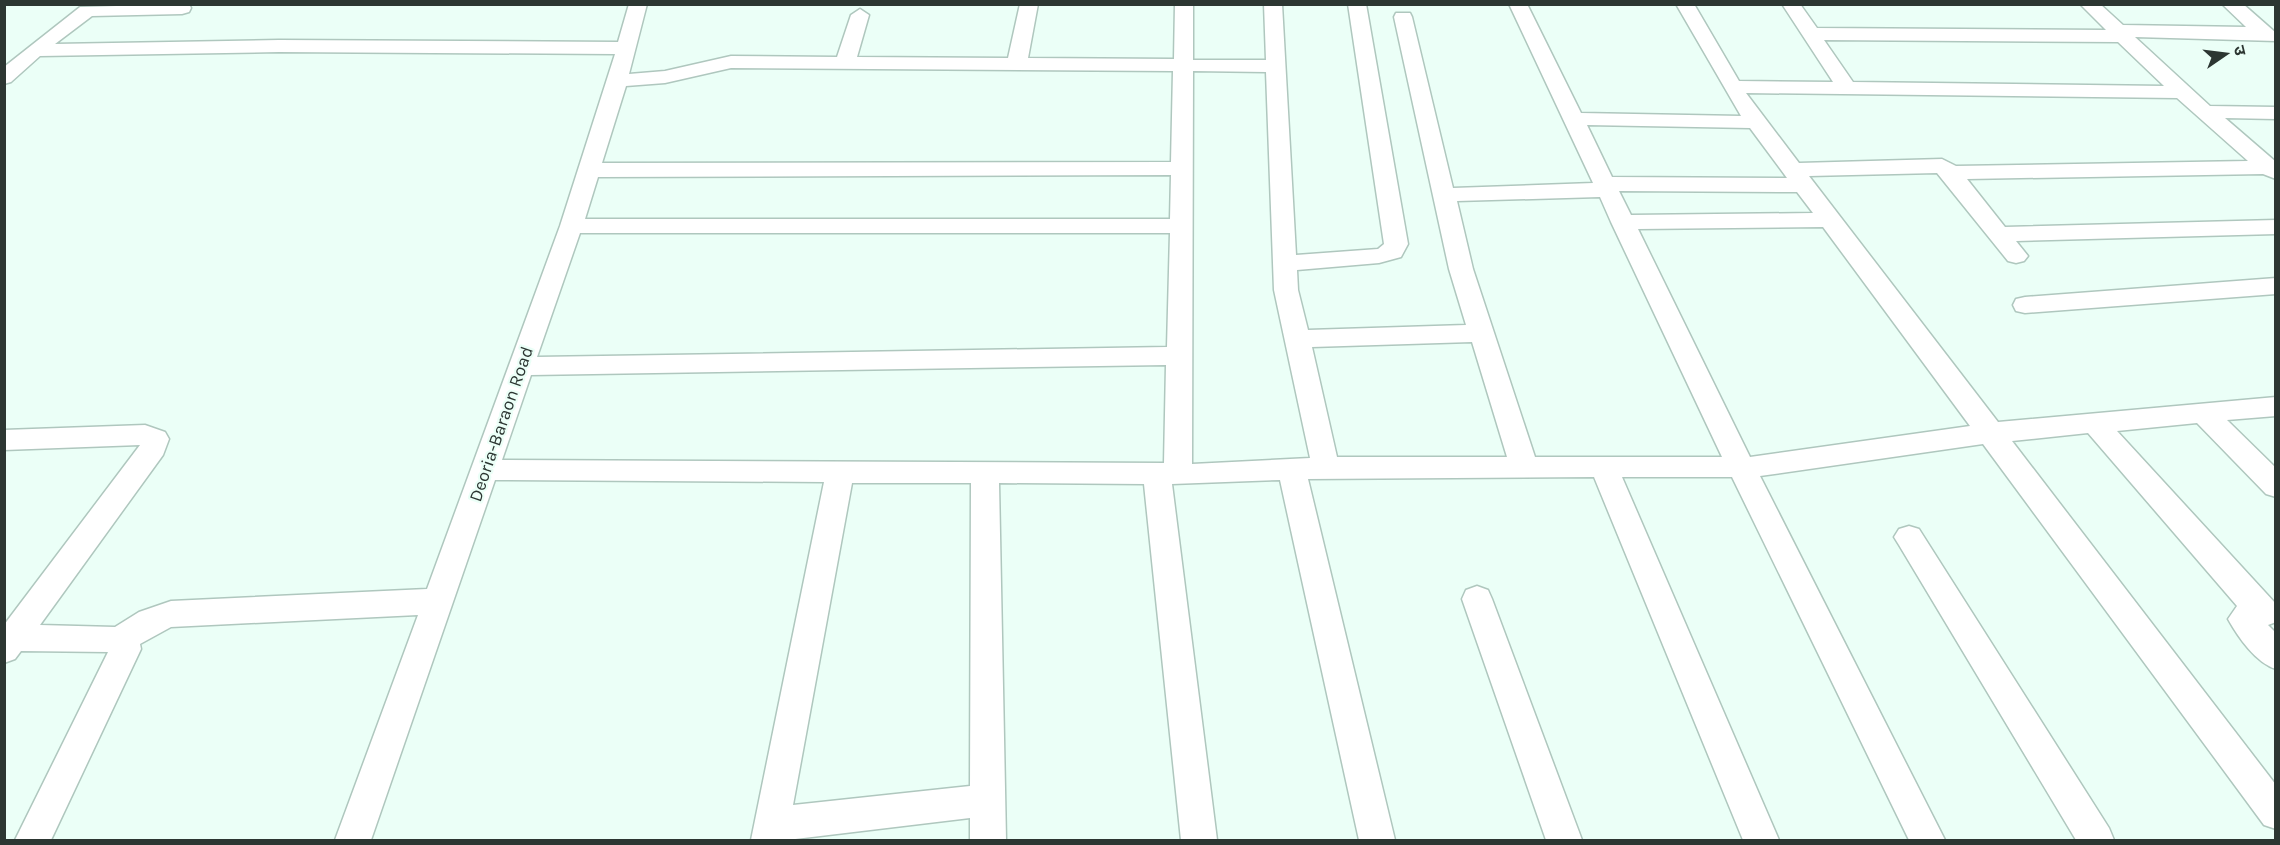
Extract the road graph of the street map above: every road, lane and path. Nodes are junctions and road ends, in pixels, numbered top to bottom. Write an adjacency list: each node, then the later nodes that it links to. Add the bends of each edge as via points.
1 (638, 4): 17 (street, Deoria-Baraon Road)
2 (1029, 4): 20 (street)
3 (1184, 4): 21 (street)
4 (1273, 4): 22 (street)
5 (1358, 4): 46 (street, via 1396,244 1393,252 1379,256)
6 (1518, 4): 30 (street)
7 (1685, 4): 25 (street)
8 (1791, 4): 15 (street)
9 (2089, 4): 14 (street)
10 (2231, 4): 16 (street)
11 (182, 8): 18 (street, via 87,11)
12 (860, 15): 19 (street)
13 (1403, 17): 38 (street)
14 (2118, 33): 15 (street); 16 (street); 27 (street)
15 (1811, 34): 26 (street)
16 (2270, 38)
17 (626, 48): 18 (street, via 279,46); 24 (street, Deoria-Baraon Road)
18 (35, 50): 23 (street)
19 (846, 63): 20 (street); 24 (street, via 731,62 665,77)
20 (1017, 64): 21 (street)
21 (1182, 65): 22 (street); 32 (street)
22 (1276, 66): 46 (street)
23 (4, 78)
24 (617, 81): 33 (street, Deoria-Baraon Road)
25 (1733, 87): 26 (street); 31 (street)
26 (1847, 88): 27 (street)
27 (2182, 92): 28 (street)
28 (2206, 112): 29 (street); 34 (street)
29 (2276, 113)
30 (1573, 119): 31 (street); 37 (street)
31 (1757, 122): 36 (street)
32 (1180, 168): 33 (street); 42 (street)
33 (590, 170): 41 (street, Deoria-Baraon Road)
34 (2272, 170): 35 (street)
35 (1951, 173): 36 (street, via 1937,165); 44 (street)
36 (1799, 178): 37 (street); 39 (street)
37 (1606, 187): 38 (street); 40 (street)
38 (1445, 195): 49 (street, via 1461,269)
39 (1830, 220): 40 (street); 56 (street)
40 (1622, 222): 60 (street)
41 (571, 226): 42 (street); 52 (street, Deoria-Baraon Road)
42 (1180, 226): 51 (street)
43 (2276, 227): 44 (street)
44 (2000, 234): 45 (street)
45 (2016, 256)
46 (1284, 262): 50 (street)
47 (2276, 286): 48 (street)
48 (2025, 305)
49 (1482, 333): 50 (street); 58 (street)
50 (1297, 339): 61 (street)
51 (1178, 356): 52 (street); 66 (street)
52 (521, 366): 62 (street, Deoria-Baraon Road)
53 (2276, 406): 54 (street)
54 (2202, 412): 55 (street); 67 (street)
55 (2094, 423): 56 (street); 71 (street)
56 (1989, 433): 60 (street); 76 (street)
57 (4, 440): 73 (street, via 145,435 155,440 153,448)
58 (1524, 466): 59 (street); 61 (street)
59 (1604, 467): 60 (street); 84 (street)
60 (1741, 467): 85 (street)
61 (1326, 468): 63 (street)
62 (486, 470): 64 (street); 70 (street, Deoria-Baraon Road)
63 (1293, 470): 66 (street); 82 (street)
64 (840, 472): 65 (street); 77 (street)
65 (985, 472): 66 (street); 75 (street)
66 (1167, 474): 81 (street)
67 (2276, 486)
68 (1909, 537): 86 (street)
69 (1477, 599): 83 (street)
70 (439, 601): 72 (street, via 171,614 150,621); 79 (street, Deoria-Baraon Road)
71 (2269, 612): 74 (street, via 2244,619)
72 (118, 641): 73 (street); 78 (street, via 125,649)
73 (8, 642)
74 (2276, 656)
75 (988, 800): 77 (street); 80 (street)
76 (2276, 813)
77 (771, 832)
78 (33, 840)
79 (352, 840)
80 (988, 840)
81 (1199, 840)
82 (1377, 840)
83 (1564, 840)
84 (1761, 840)
85 (1928, 840)
86 (2096, 840)

